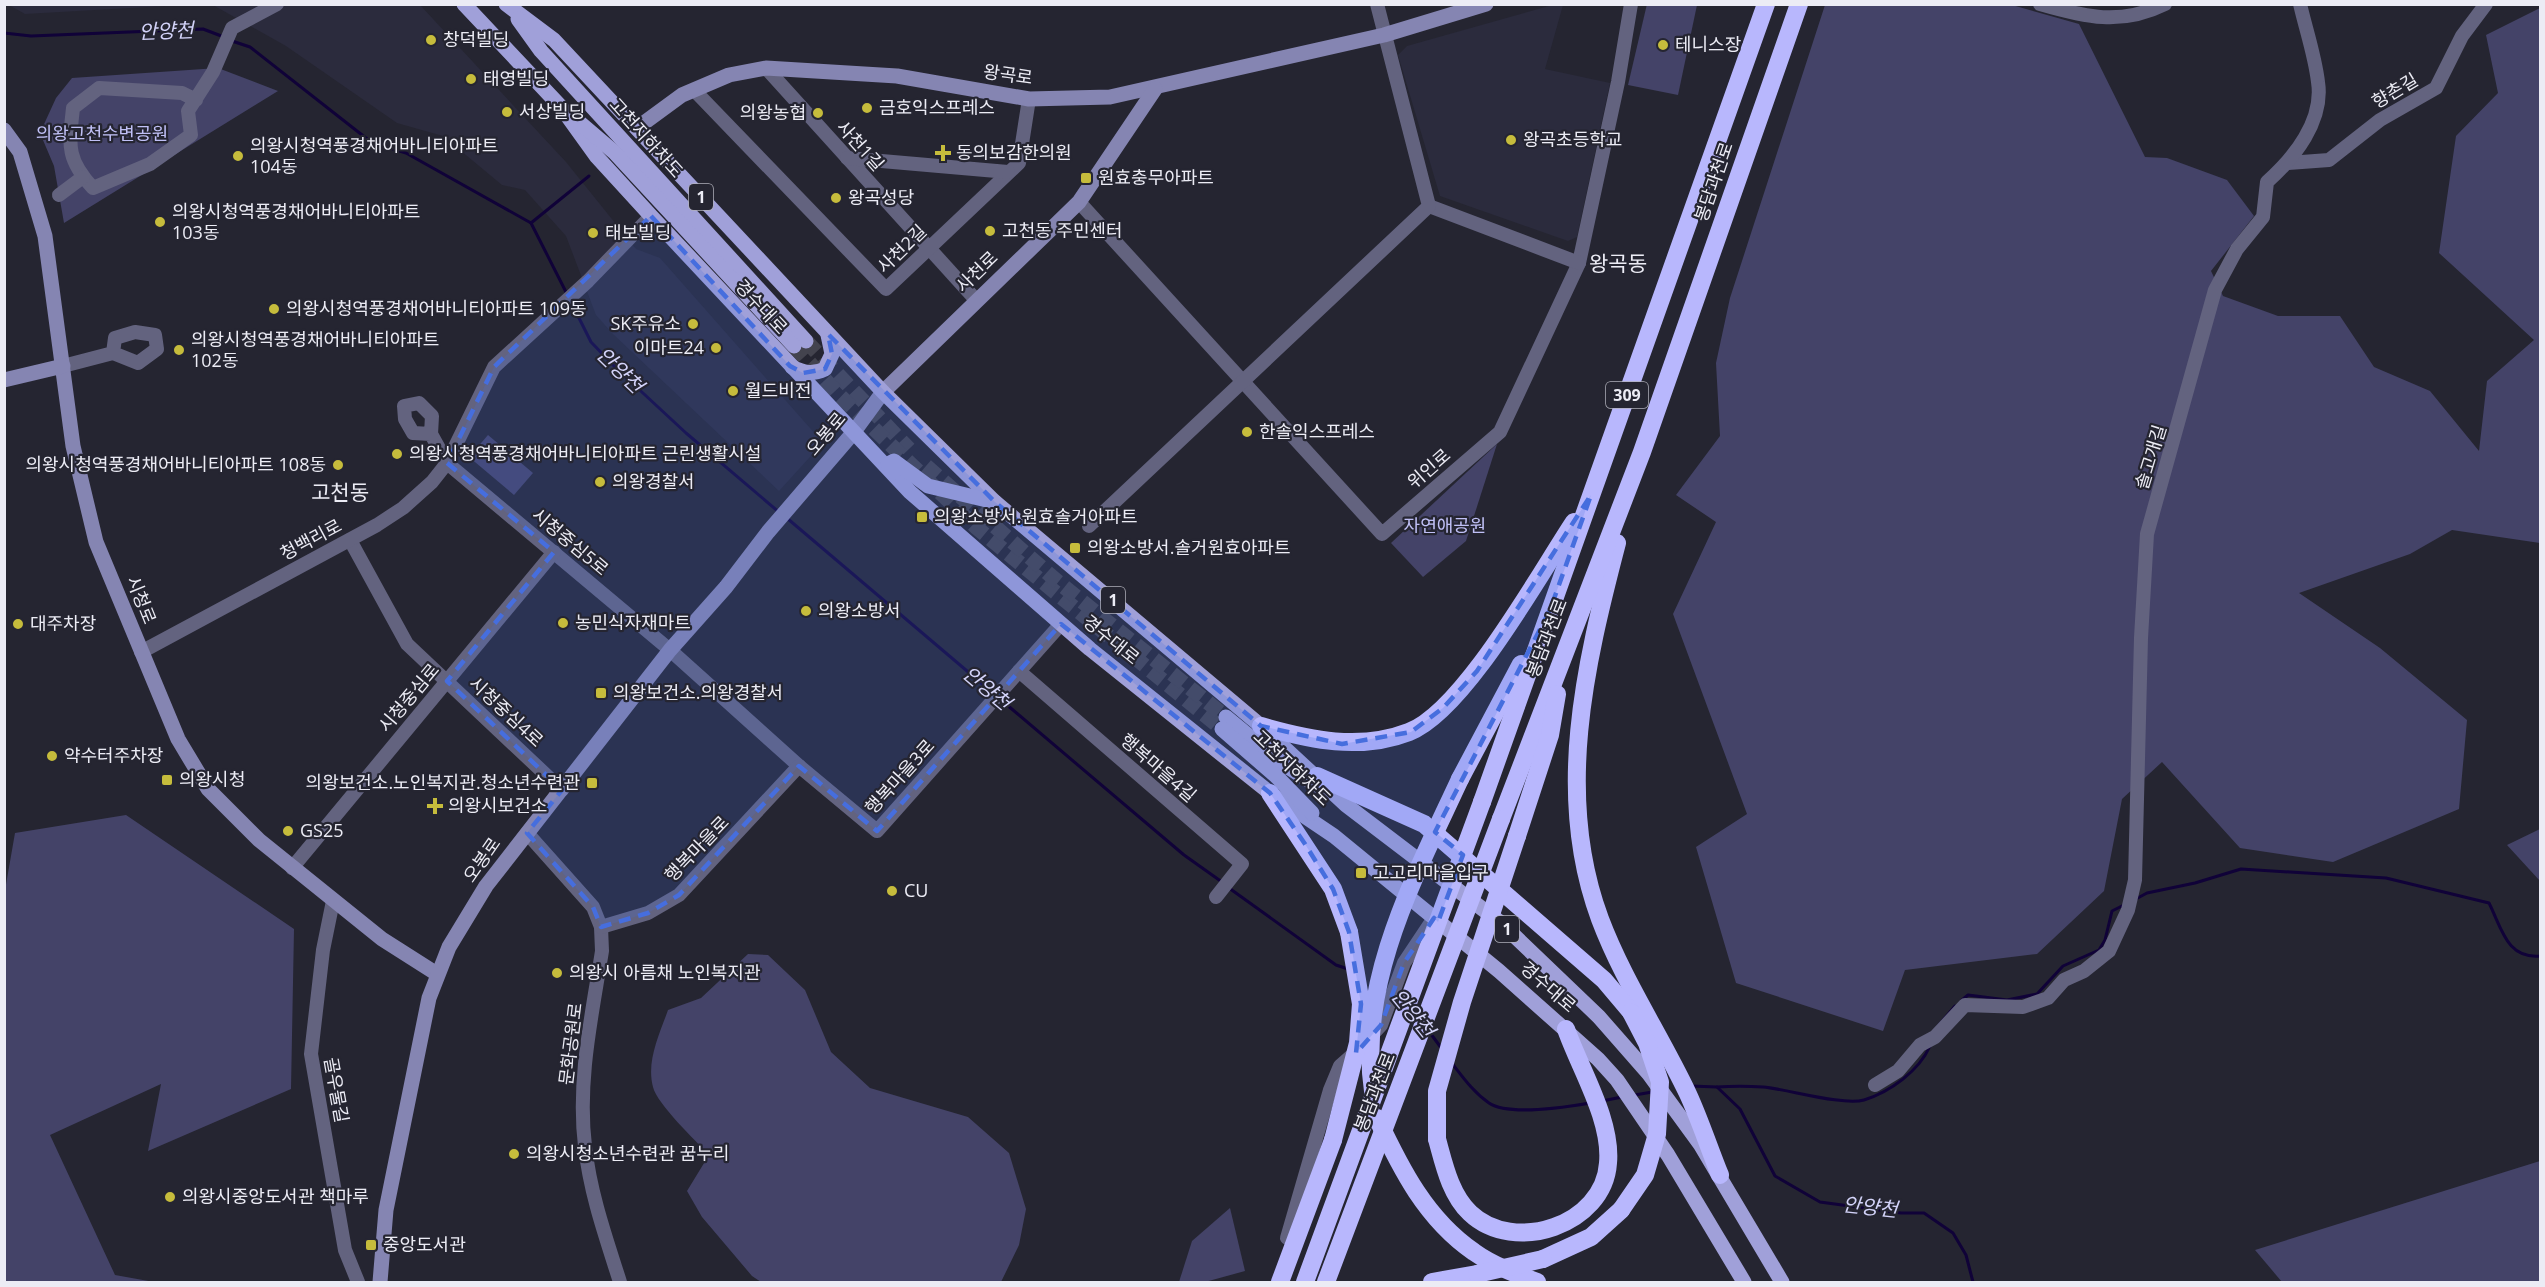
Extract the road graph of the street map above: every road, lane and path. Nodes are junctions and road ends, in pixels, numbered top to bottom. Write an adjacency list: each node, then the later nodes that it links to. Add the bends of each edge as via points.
1 (277, 4): 18 (street, via 232,28)
2 (464, 4): 19 (main road, 경수대로 / 1)
3 (1377, 4): 13 (street)
4 (1486, 4): 13 (street, 왕곡로)
5 (1631, 4): 31 (street, 위인로)
6 (1766, 4): 45 (highway, 봉담과천로 / 309)
7 (2040, 4): 8 (street, via 2083,16 2132,18)
8 (2165, 4)
9 (2300, 4): 23 (street, 솔고개길, via 2319,84 2314,121)
10 (2486, 4): 23 (street, 향촌길, via 2462,36 2436,87 2380,120 2328,160)
11 (509, 7): 19 (main road, 고천지하차도 / 1, via 541,51 800,344 614,152); 20 (main road, 경수대로 / 1, via 554,40)
12 (1798, 10): 42 (highway, 봉담과천로 / 309)
13 (1384, 35): 15 (street, 왕곡로); 28 (street)
14 (766, 68): 16 (street, 왕곡로, via 729,75); 17 (street, 왕곡로, via 897,76); 22 (street, 사천1길)
15 (1155, 88): 17 (street, 왕곡로, via 1110,97); 27 (street, 사천로)
16 (694, 90): 20 (street, 왕곡로); 30 (street, 사천2길, via 886,289)
17 (1029, 99): 24 (street, 사천2길, via 1019,163)
18 (196, 100): 25 (street, via 188,111 191,135 150,164 93,188); 25 (street, via 182,93 99,88 73,108 69,149)
19 (561, 107): 29 (main road, 경수대로 / 1, via 597,157)
20 (637, 128): 33 (main road, 경수대로 / 1)
21 (4, 130): 35 (street, 시청로, via 20,152 45,236)
22 (847, 158): 24 (street); 30 (street, 사천1길)
23 (2288, 163): 72 (street, 솔고개길, via 2267,182 2263,217 2237,249 2215,290 2147,534 2136,880 2128,910 2109,951 2084,971 2064,980 2048,998 2023,1007 1965,1005 1935,1037 1920,1045 1898,1071)
24 (1008, 172): 30 (street, 사천2길)
25 (83, 177): 26 (street)
26 (59, 195)
27 (1079, 202): 32 (street, 사천로); 38 (street, 위인로)
28 (1429, 206): 31 (street); 38 (street)
29 (651, 216): 36 (main road, 경수대로 / 1); 43 (street, 청백리로, via 588,281 494,367)
30 (928, 248): 32 (street, 사천1길)
31 (1579, 262): 38 (street, 위인로, via 1500,432 1382,534)
32 (976, 300): 39 (street, 사천로)
33 (828, 334): 36 (main road, via 832,354 825,369 803,373); 39 (main road, 경수대로 / 1)
34 (113, 353): 35 (street)
35 (63, 366): 37 (street); 53 (street, 시청로, via 73,447 93,531)
36 (789, 366): 40 (main road, 경수대로 / 1)
37 (4, 380)
38 (1242, 382): 47 (street)
39 (883, 392): 40 (street, 오봉로); 46 (main road, 경수대로 / 1)
40 (854, 433): 44 (main road, 경수대로 / 1); 52 (street, 오봉로)
41 (431, 434): 43 (street)
42 (1642, 452): 54 (highway, 봉담과천로 / 309); 73 (highway, via 1591,640 1578,722 1577,784 1586,871 1619,964 1688,1095)
43 (447, 463): 48 (street, 청백리로, via 403,508); 49 (street, 시청중심5로)
44 (893, 474): 46 (main road, via 888,467 890,461 928,486); 51 (main road, 경수대로 / 1)
45 (1591, 495): 50 (highway, 봉담과천로 / 309); 57 (highway, via 1477,670 1443,708 1411,732 1342,744)
46 (995, 502): 57 (main road, 경수대로 / 1)
47 (1089, 526)
48 (350, 540): 53 (street, 청백리로); 56 (street, 시청중심4로, via 407,644)
49 (554, 552): 52 (street, 시청중심5로); 56 (street, 시청중심로)
50 (1550, 610): 79 (highway, 봉담과천로 / 309, bridge); 82 (highway, bridge, via 1460,779 1415,874 1382,967 1371,1073 1377,1118 1419,1197 1444,1228 1475,1253)
51 (1061, 624): 55 (street, 행복마을3로); 61 (main road, 경수대로 / 1)
52 (670, 650): 58 (street, 행복마을3로); 60 (street, 오봉로)
53 (141, 652): 65 (street, 시청로, via 178,739 208,789)
54 (1563, 656): 71 (highway, bridge, via 1550,735 1437,1090 1437,1139 1449,1181 1470,1213 1494,1228 1539,1232 1577,1216 1598,1196 1609,1164 1600,1110); 80 (highway, 봉담과천로 / 309, bridge)
55 (1018, 671): 58 (street, 행복마을3로, via 876,831); 66 (street, 행복마을4길, via 1242,864)
56 (447, 681): 60 (street, 시청중심4로); 65 (street, 시청중심로)
57 (1261, 726): 59 (main road, 경수대로 / 1)
58 (799, 766): 69 (street, 행복마을로, via 679,895 648,913)
59 (1317, 776): 62 (main road, 경수대로 / 1); 81 (highway, bridge, via 1424,824 1588,966 1631,1012 1660,1082 1657,1134 1645,1174 1621,1210 1591,1237 1543,1259)
60 (562, 790): 63 (street, 오봉로)
61 (1270, 793): 64 (main road, 경수대로 / 1); 78 (highway, bridge, via 1333,889 1349,932 1362,1004 1358,1043 1333,1140)
62 (1346, 805): 64 (main road, 고천지하차도 / 1, via 1224,723); 73 (main road, 경수대로 / 1, via 1501,923 1599,1017 1649,1074)
63 (527, 833): 69 (street, 문화공원로, via 572,880 593,907); 70 (street, 오봉로, via 486,886)
64 (1334, 836): 68 (main road, 경수대로 / 1)
65 (292, 868): 67 (street, 시청로)
66 (1216, 897)
67 (333, 901): 70 (street, 시청로); 74 (street, 골우물길, via 311,1054 345,1250)
68 (1434, 918): 71 (main road, 경수대로 / 1); 77 (street, via 1404,963 1381,1025 1340,1066 1321,1115 1295,1215)
69 (601, 927): 76 (street, 문화공원로, via 602,951 583,1094 584,1143 591,1183)
70 (437, 974): 75 (street, 오봉로, via 386,1210)
71 (1566, 1029): 83 (main road, 경수대로 / 1, via 1617,1080 1633,1102)
72 (1875, 1085)
73 (1720, 1175): 84 (main road, 경수대로 / 1)
74 (358, 1282)
75 (380, 1282)
76 (620, 1282)
77 (1272, 1282)
78 (1280, 1282)
79 (1305, 1282)
80 (1326, 1282)
81 (1432, 1282)
82 (1537, 1282)
83 (1744, 1282)
84 (1782, 1282)

